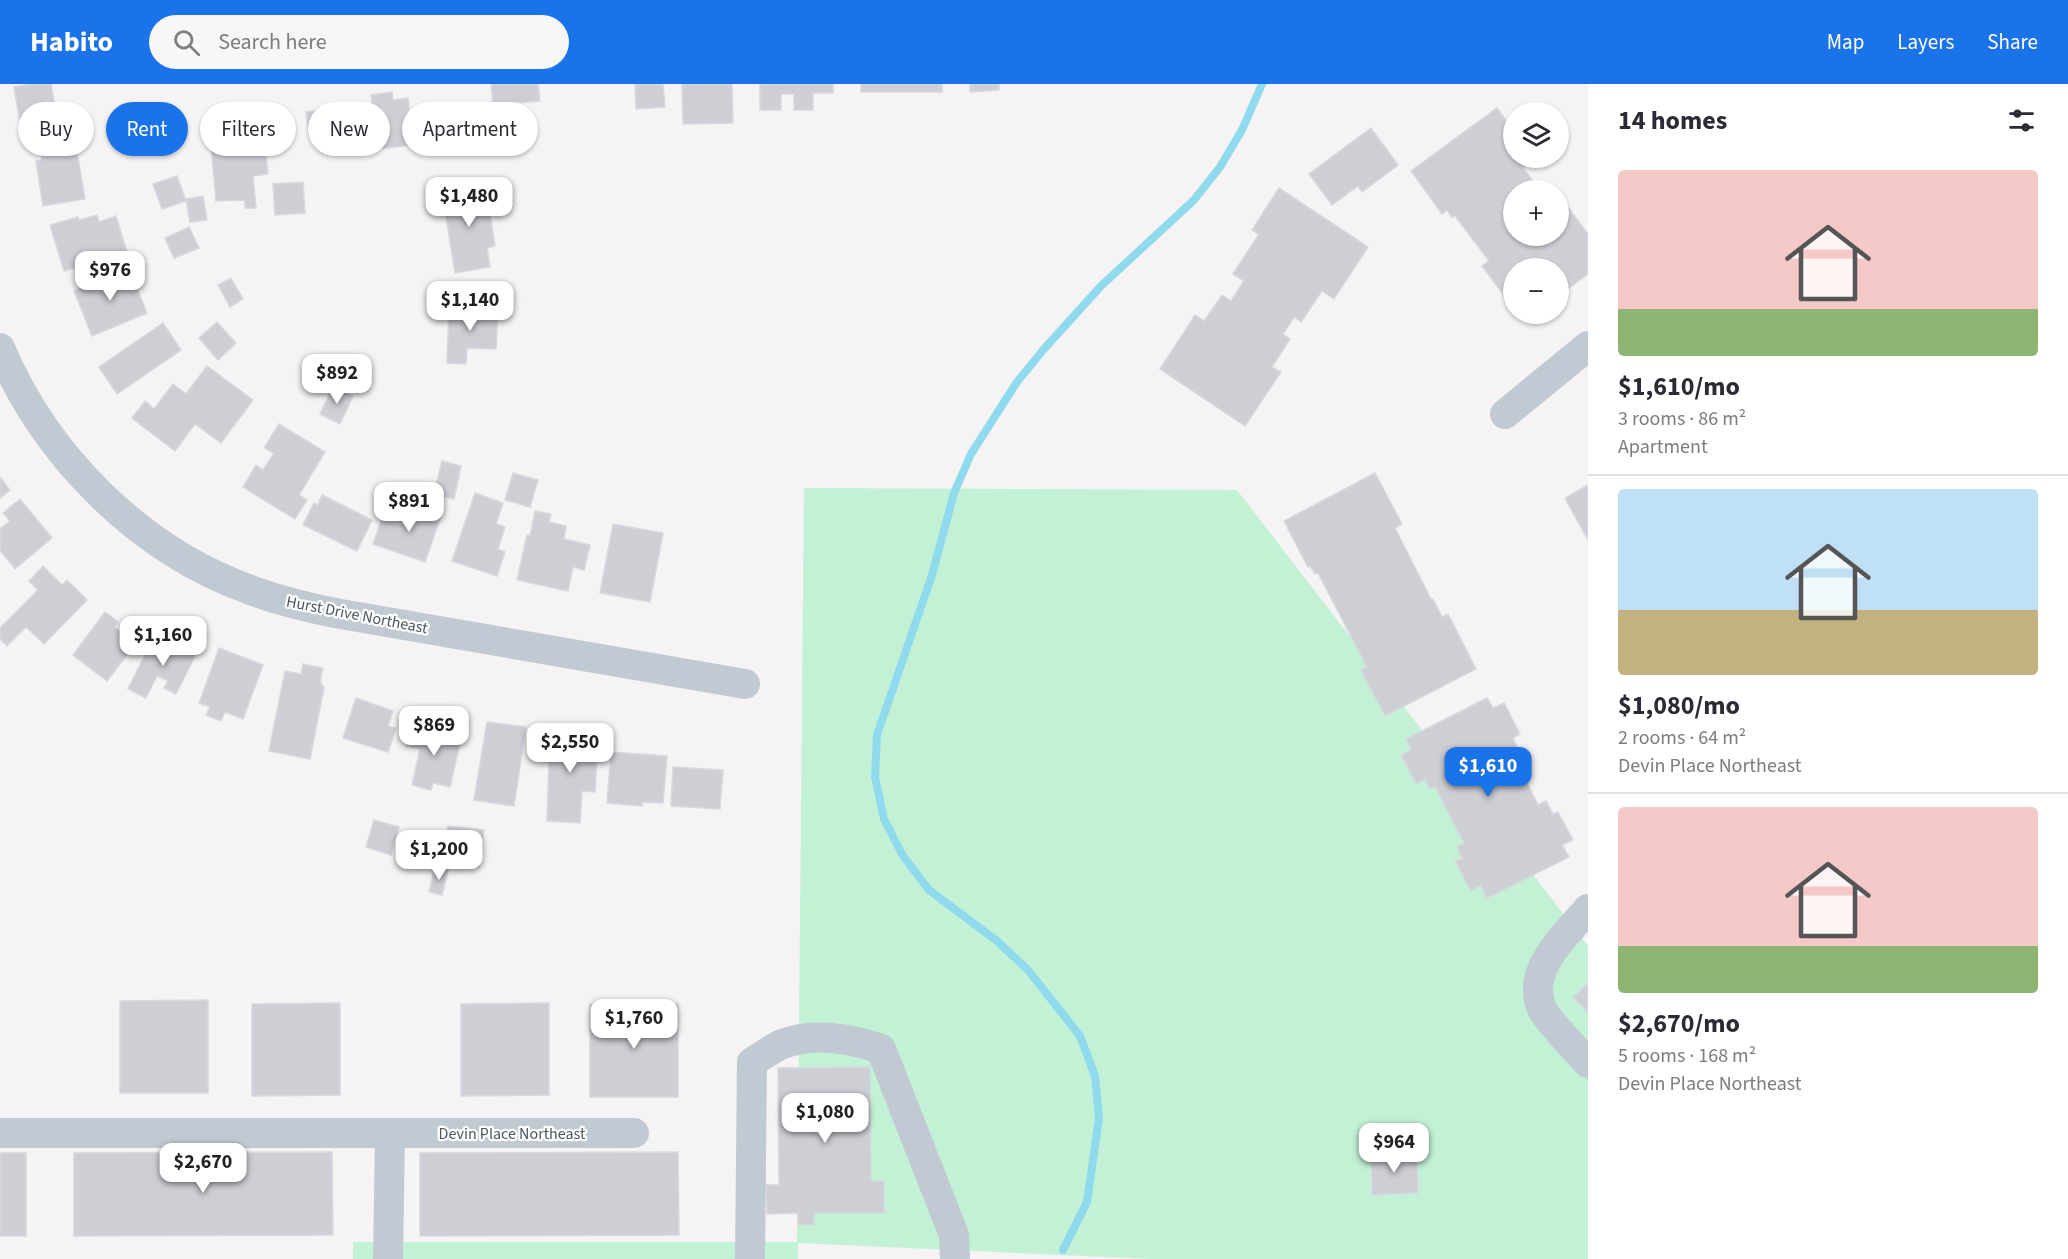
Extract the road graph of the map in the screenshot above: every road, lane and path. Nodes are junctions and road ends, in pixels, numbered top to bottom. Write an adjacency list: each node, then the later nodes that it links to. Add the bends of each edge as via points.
1 (1588, 346): 3 (street)
2 (0, 348): 4 (street, Hurst Drive Northeast, via 33,412 70,462 114,507 186,559 246,588 335,613)
3 (1504, 414)
4 (746, 684)
5 (1588, 909): 6 (street, via 1556,946 1539,974 1538,990 1542,1010)
6 (1588, 1063)
7 (634, 1133): 9 (street, Devin Place Northeast)
8 (0, 1134): 9 (street, Devin Place Northeast)
9 (390, 1134): 10 (street)
10 (388, 1259)
11 (750, 1259): 12 (street, via 752,1062 781,1045 838,1038 881,1049 954,1235)
12 (955, 1259)

